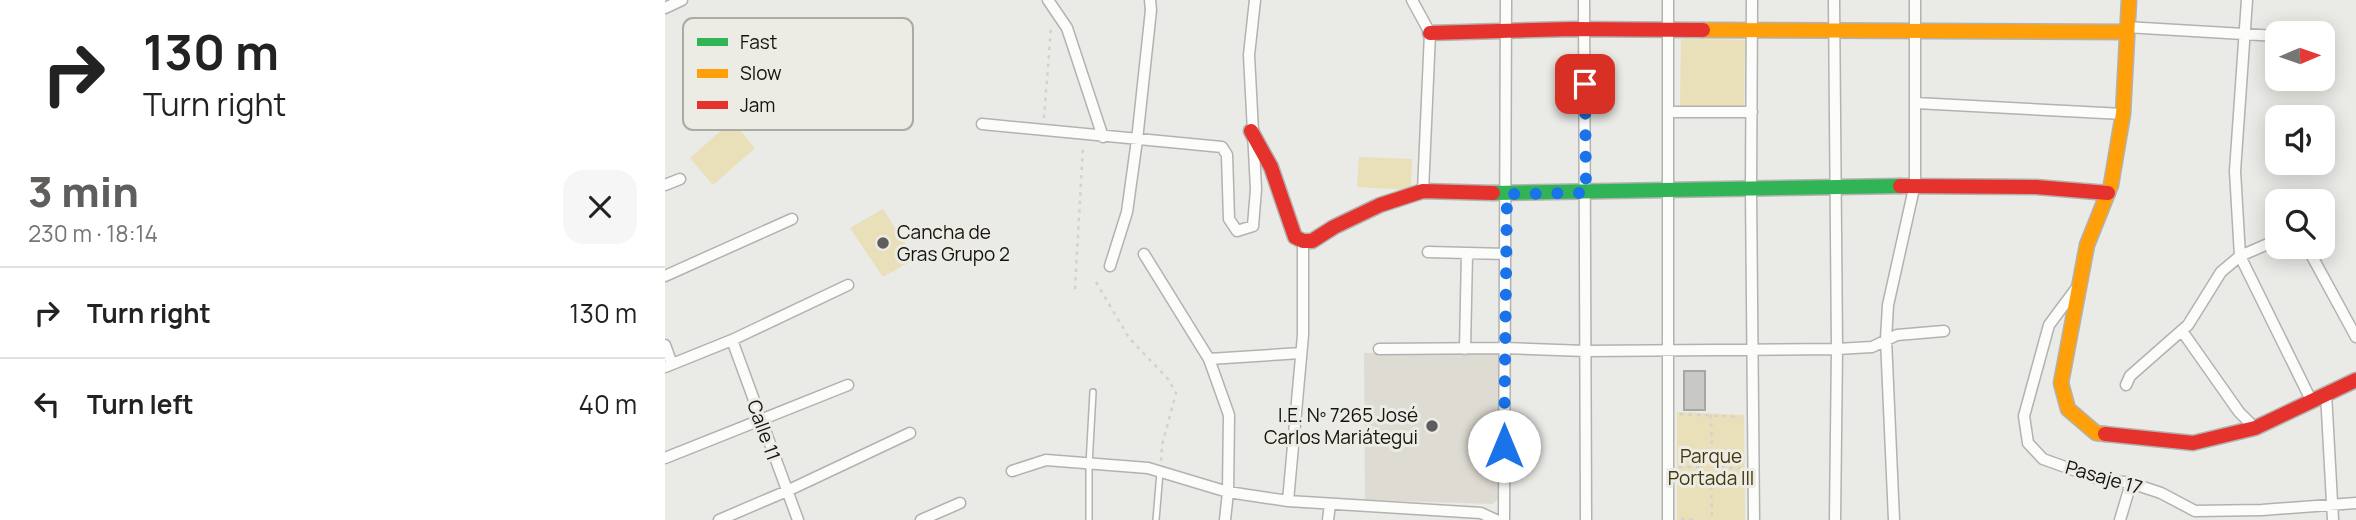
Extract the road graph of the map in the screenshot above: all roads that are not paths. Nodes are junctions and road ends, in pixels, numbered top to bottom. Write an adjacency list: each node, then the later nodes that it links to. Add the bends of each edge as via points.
1 (682, 0): 14 (street)
2 (1150, 0): 32 (street)
3 (1255, 0): 30 (street, via 1249,55)
4 (1412, 0): 22 (street)
5 (1506, 0): 19 (street)
6 (1584, 0): 15 (street)
7 (1668, 0): 16 (street)
8 (1752, 0): 17 (street)
9 (1833, 0): 20 (street)
10 (1915, 0): 21 (street)
11 (2129, 0): 18 (street)
12 (2247, 0): 23 (street)
13 (1050, 3): 31 (street, via 1067,28)
14 (665, 8)
15 (1584, 29): 16 (street); 19 (street); 40 (street)
16 (1668, 29): 17 (street); 26 (street)
17 (1752, 29): 20 (street); 27 (street)
18 (2126, 29): 21 (street); 23 (street); 28 (street)
19 (1506, 30): 22 (street); 42 (street)
20 (1834, 30): 21 (street); 36 (street)
21 (1915, 30): 25 (street)
22 (1430, 33): 38 (street)
23 (2244, 34): 24 (street); 50 (street, via 2235,171)
24 (2265, 35)
25 (1916, 103): 28 (street); 35 (street)
26 (1668, 112): 27 (street); 39 (street)
27 (1752, 112): 37 (street)
28 (2123, 114): 41 (street)
29 (982, 124): 31 (street)
30 (1251, 131): 32 (street, via 1256,189 1253,226 1237,231 1229,219 1226,150); 44 (street, via 1271,167 1295,237)
31 (1103, 137): 32 (street)
32 (1137, 140): 52 (street, via 1127,212)
33 (680, 178): 34 (street)
34 (665, 185)
35 (1915, 186): 36 (street); 41 (street); 59 (street, via 1888,305)
36 (1836, 188): 37 (street); 66 (street)
37 (1751, 190): 39 (street); 65 (street)
38 (1423, 191): 42 (street); 44 (street, via 1380,205 1312,241)
39 (1668, 192): 40 (street); 67 (street)
40 (1586, 193): 42 (street); 68 (street)
41 (2108, 193): 54 (street, via 2087,244)
42 (1507, 194): 49 (street)
43 (792, 219): 53 (street)
44 (1303, 241): 69 (street)
45 (2265, 245): 50 (street)
46 (1428, 252): 47 (street)
47 (1467, 253): 49 (street); 64 (street)
48 (1144, 254): 70 (street)
49 (1506, 254): 62 (street)
50 (2240, 256): 57 (street, via 2221,272); 77 (street)
51 (2314, 259): 58 (street)
52 (1110, 266)
53 (665, 276)
54 (2080, 284): 79 (street, via 2061,383 2068,409 2096,433 2193,443); 85 (street, Pasaje 17, via 2049,325 2024,416 2028,443 2043,459 2097,478)
55 (848, 285): 60 (street)
56 (1944, 331): 59 (street)
57 (2182, 331): 74 (street, via 2130,376); 79 (street)
58 (2356, 337)
59 (1886, 339): 66 (street, via 1872,347); 108 (street)
60 (733, 340): 71 (street); 78 (street, Calle 11)
61 (665, 345): 71 (street)
62 (1504, 348): 64 (street); 68 (street); 104 (street)
63 (1379, 349): 64 (street)
64 (1465, 349)
65 (1753, 349): 66 (street); 67 (street); 106 (street)
66 (1837, 349): 107 (street)
67 (1667, 350): 68 (street); 95 (street)
68 (1584, 351): 105 (street)
69 (1301, 353): 70 (street); 88 (street)
70 (1209, 359): 87 (street, via 1229,415)
71 (669, 365)
72 (2356, 380): 76 (street)
73 (848, 385): 78 (street)
74 (2126, 385)
75 (1093, 392): 82 (lane)
76 (2326, 393): 77 (street); 92 (street)
77 (2311, 400): 79 (street)
78 (760, 420): 81 (street); 86 (street, Calle 11)
79 (2255, 428)
80 (909, 433): 86 (street)
81 (665, 458)
82 (1089, 464): 83 (street, via 1046,460); 84 (street); 99 (lane)
83 (1012, 471)
84 (1160, 472): 87 (street); 100 (lane)
85 (2131, 483): 93 (street, Pasaje 17, via 2161,494); 109 (street)
86 (787, 491): 96 (street); 97 (street, Calle 11)
87 (1228, 492): 88 (street); 101 (street)
88 (1288, 501): 91 (street)
89 (2356, 502): 92 (street, Pasaje 17)
90 (960, 503): 98 (street)
91 (1330, 504): 102 (street); 103 (street, via 1481,513)
92 (2334, 504): 94 (street, Pasaje 17); 110 (street)
93 (2195, 515): 94 (street, Pasaje 17)
94 (2262, 515)
95 (1674, 519)
96 (719, 520)
97 (798, 520)
98 (921, 520)
99 (1089, 520)
100 (1156, 520)
101 (1225, 520)
102 (1328, 520)
103 (1496, 520)
104 (1504, 520)
105 (1585, 520)
106 (1754, 520)
107 (1835, 520)
108 (1894, 520)
109 (2120, 520)
110 (2333, 520)

